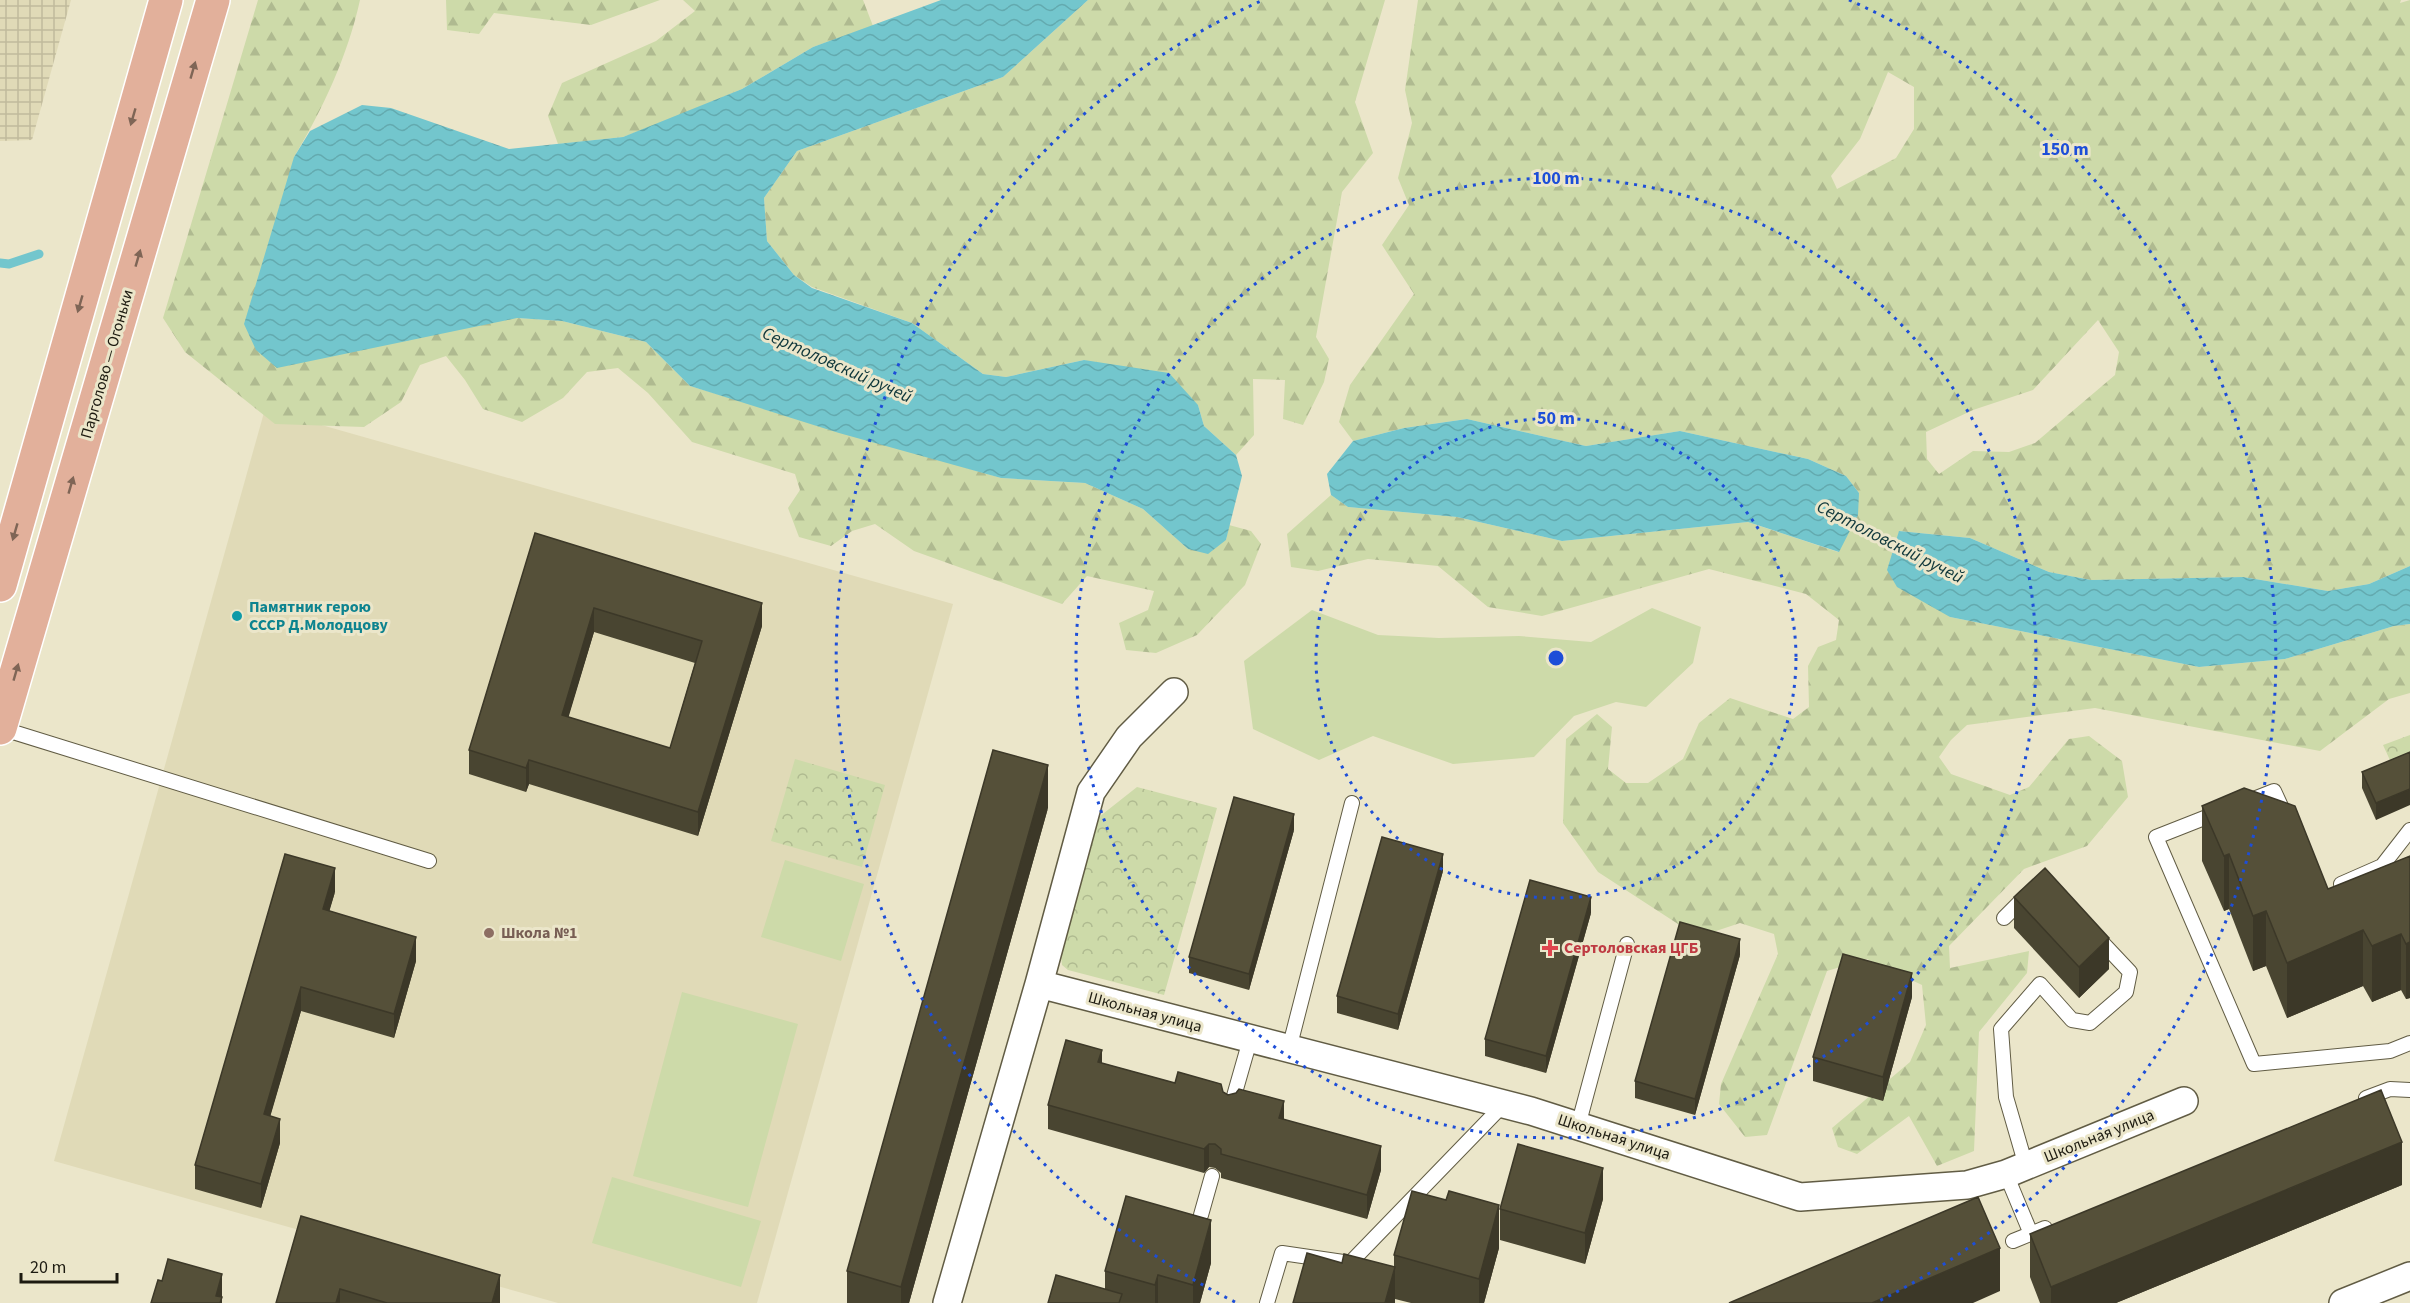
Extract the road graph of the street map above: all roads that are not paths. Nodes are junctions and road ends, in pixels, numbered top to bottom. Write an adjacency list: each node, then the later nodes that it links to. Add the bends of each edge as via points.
1 (166, 0): 3 (main road, one-way to 3)
2 (213, 0): 5 (main road, Парголово — Огоньки, one-way to 2)
3 (0, 585)
4 (1174, 692): 15 (street, via 1129,737 1091,792)
5 (0, 728): 9 (lane)
6 (1352, 803): 18 (lane)
7 (2410, 830): 11 (lane, via 2382,866)
8 (2292, 831): 17 (lane, via 2274,790 2156,837 2254,1064 2390,1051)
9 (429, 861)
10 (2035, 887): 12 (lane)
11 (2330, 888)
12 (2004, 918)
13 (2090, 930): 25 (lane, via 2130,972 2126,992 2090,1023 2073,1020 2040,984 2001,1029)
14 (1627, 944): 24 (lane)
15 (1039, 984): 16 (street, Школьная улица); 32 (street)
16 (1250, 1040): 18 (street, Школьная улица); 23 (lane)
17 (2410, 1043)
18 (1289, 1049): 22 (street, Школьная улица)
19 (2410, 1090): 21 (lane, via 2391,1089)
20 (2184, 1101): 25 (street, Школьная улица)
21 (2358, 1102)
22 (1504, 1104): 24 (street, Школьная улица); 33 (lane, via 1350,1263 1282,1253)
23 (1230, 1110)
24 (1578, 1126): 25 (street, Школьная улица, via 1800,1197 1967,1185)
25 (2016, 1170): 29 (lane)
26 (1212, 1176): 27 (lane)
27 (1201, 1215)
28 (2053, 1225): 29 (lane)
29 (2031, 1234): 30 (lane)
30 (2013, 1241)
31 (2410, 1276): 34 (street)
32 (947, 1303)
33 (1267, 1303)
34 (2343, 1303)

